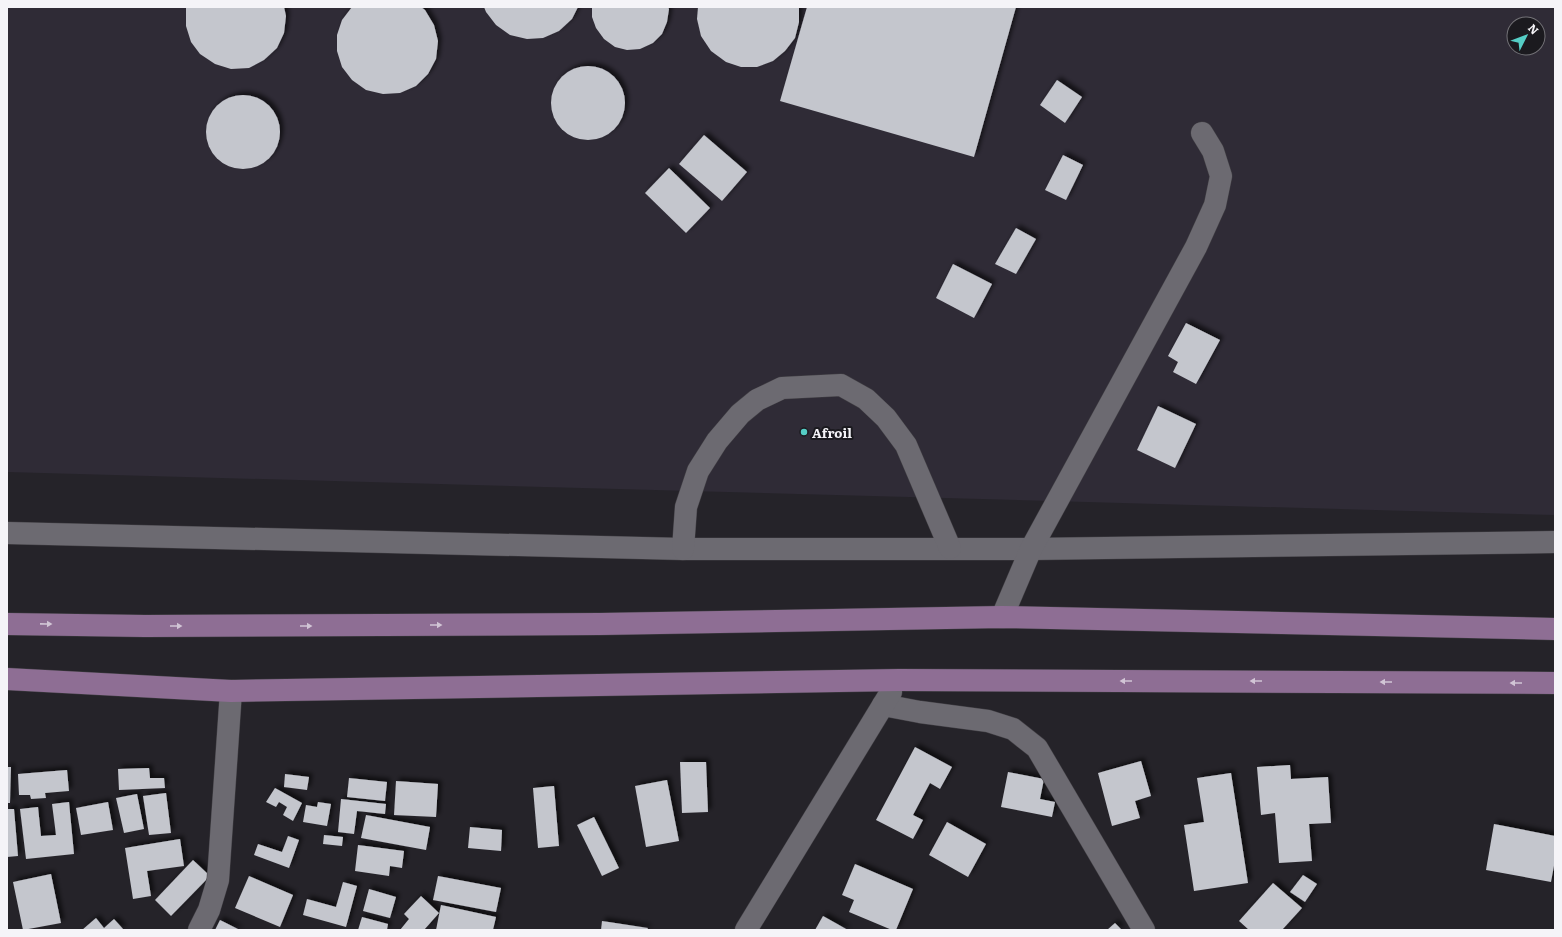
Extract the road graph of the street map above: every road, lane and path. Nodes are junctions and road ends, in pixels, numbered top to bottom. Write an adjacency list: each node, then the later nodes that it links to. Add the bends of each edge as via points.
1 (1202, 133): 5 (street, via 1213,151 1221,176 1215,204 1196,247)
2 (7, 533): 6 (street)
3 (1555, 542): 5 (street)
4 (950, 548): 5 (street); 6 (street); 6 (street, via 906,444 886,418 866,399 841,385 782,388 757,400 740,414 717,441 698,471 686,507)
5 (1031, 548): 7 (street)
6 (683, 549)
7 (1002, 617): 8 (main road, one-way to 7, via 584,624); 9 (main road)
8 (7, 624)
9 (1555, 629)
10 (7, 679): 13 (main road)
11 (899, 680): 12 (main road, one-way to 11); 13 (main road); 14 (street)
12 (1555, 683)
13 (231, 691): 15 (street, via 218,880 210,910)
14 (883, 705): 16 (street); 17 (street, via 988,721 1013,729 1037,748)
15 (199, 930)
16 (746, 930)
17 (1144, 930)

